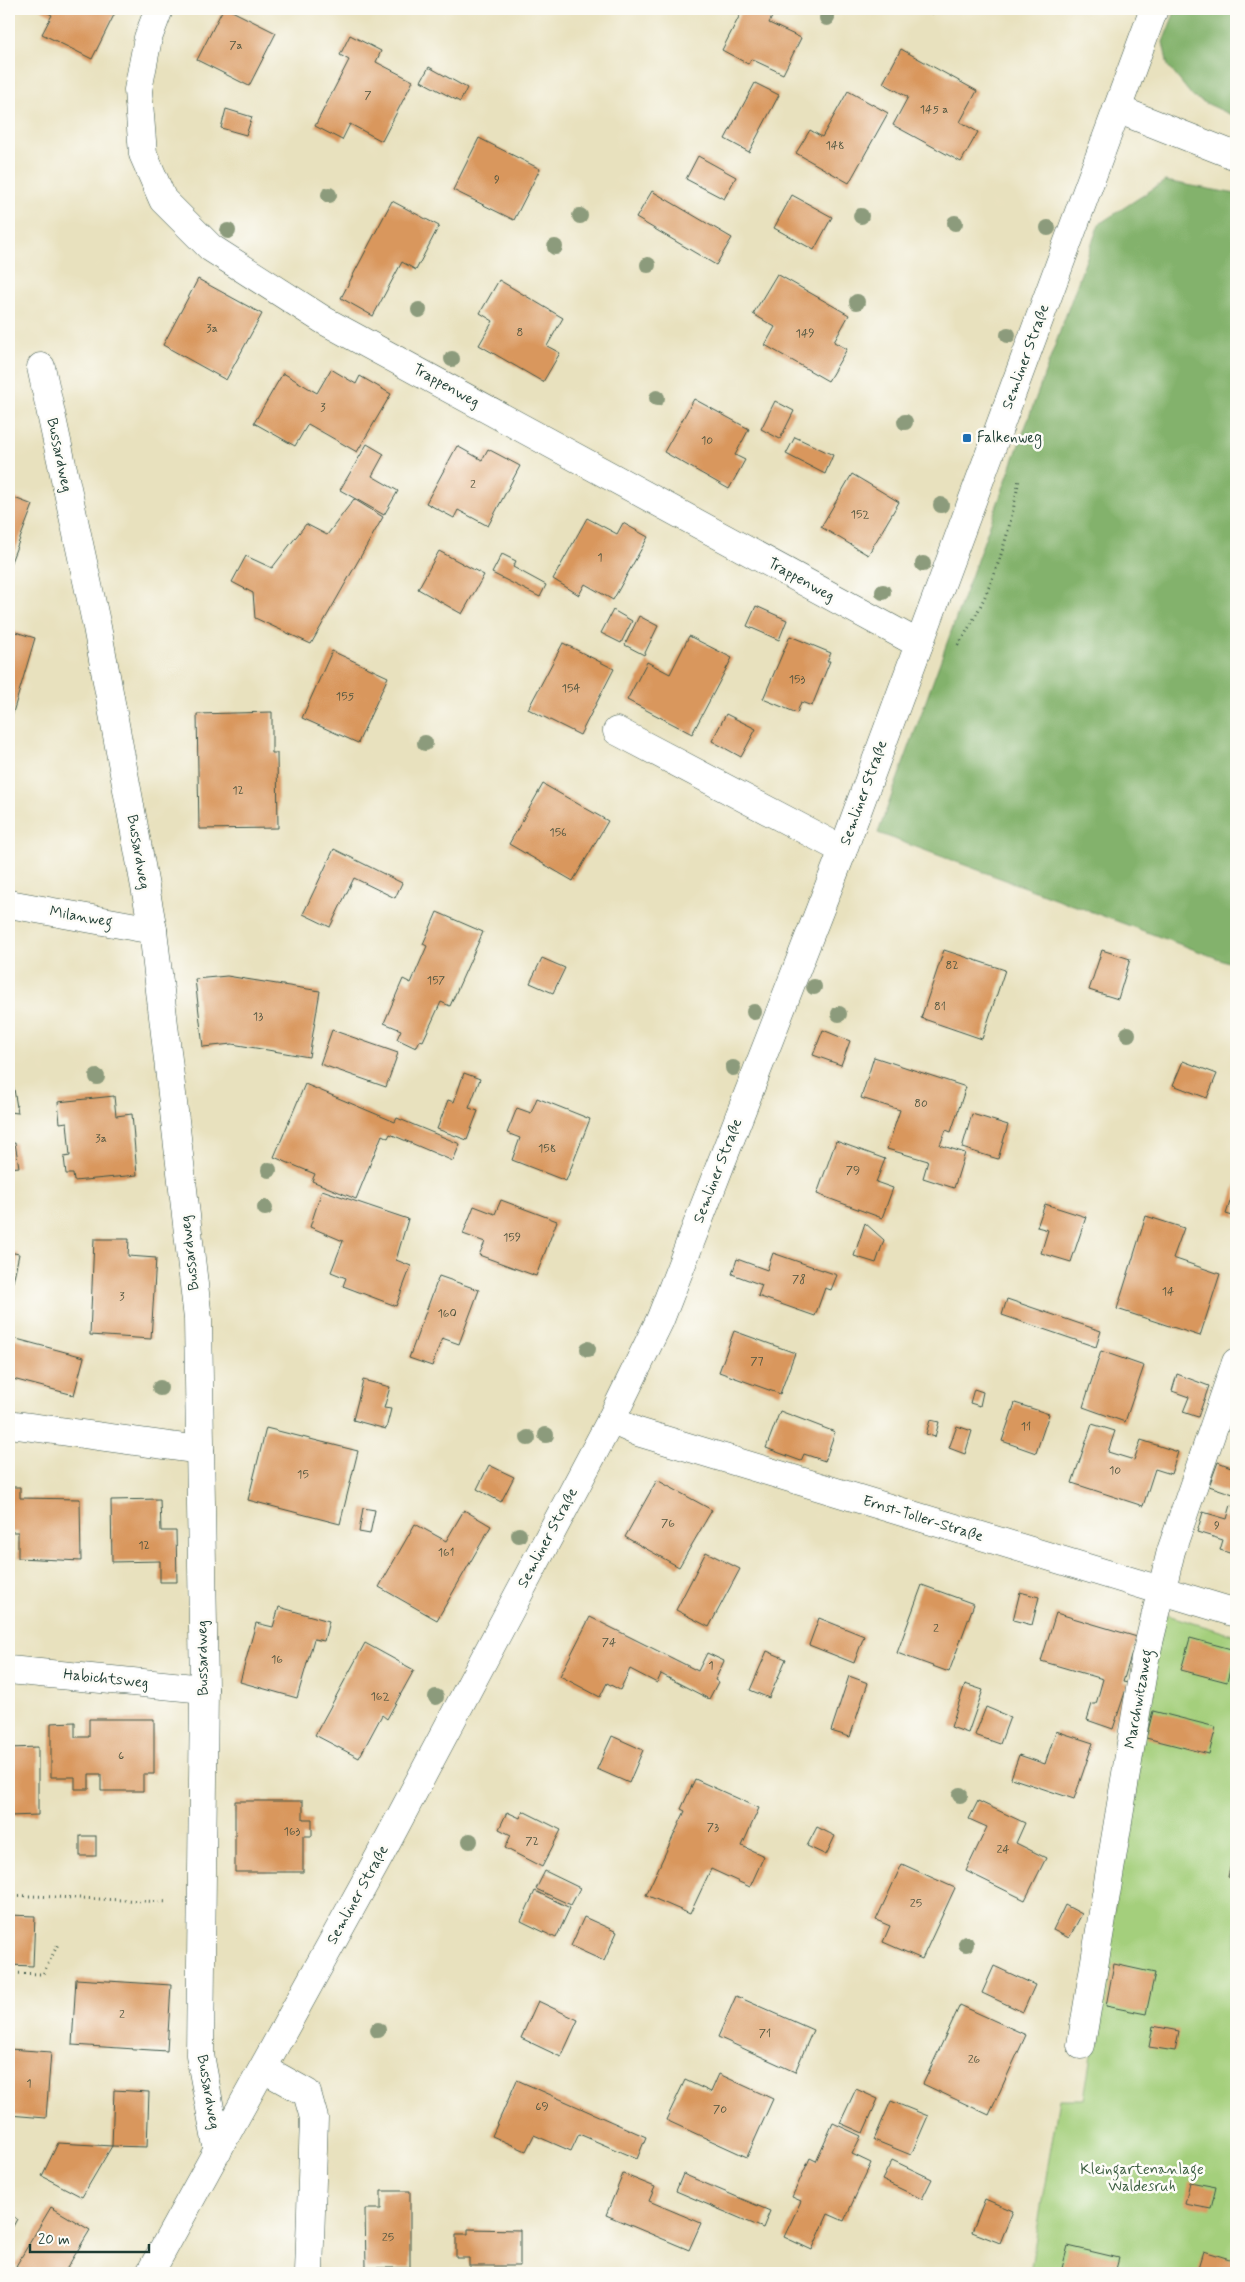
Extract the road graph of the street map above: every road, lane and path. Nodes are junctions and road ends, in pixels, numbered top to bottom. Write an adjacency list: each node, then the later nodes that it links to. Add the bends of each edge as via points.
1 (159, 9): 6 (street, Trappenweg, via 148,38 138,90 143,154 163,200 211,248 325,321)
2 (1154, 9): 3 (street, Semliner Straße)
3 (1117, 108): 4 (street); 6 (street, Semliner Straße)
4 (1236, 156)
5 (41, 367): 10 (street, Bussardweg, via 97,627)
6 (919, 644): 8 (street, Semliner Straße)
7 (617, 731): 8 (street)
8 (844, 850): 12 (street, Semliner Straße, via 660,1320)
9 (9, 904): 10 (street, Milanweg)
10 (153, 930): 14 (street, Bussardweg, via 198,1319)
11 (1236, 1362): 15 (street, Marchwitzaweg, via 1171,1551)
12 (611, 1420): 15 (street, Ernst-Toller-Straße, via 638,1432); 24 (street, Semliner Straße)
13 (9, 1424): 14 (street)
14 (200, 1450): 18 (street, Bussardweg)
15 (1161, 1591): 16 (street, Ernst-Toller-Straße); 23 (street, Marchwitzaweg, via 1145,1658)
16 (1236, 1613)
17 (9, 1670): 18 (street, Habichtsweg)
18 (204, 1689): 20 (street, Bussardweg)
19 (9, 1895): 20 (path)
20 (201, 1904): 25 (street, Bussardweg, via 200,2055)
21 (58, 1944): 22 (path, via 43,1974)
22 (9, 1973)
23 (1081, 2045)
24 (264, 2068): 25 (street, Semliner Straße); 27 (street, via 307,2093 314,2118)
25 (218, 2150): 26 (street, Semliner Straße)
26 (150, 2273)
27 (309, 2273)

